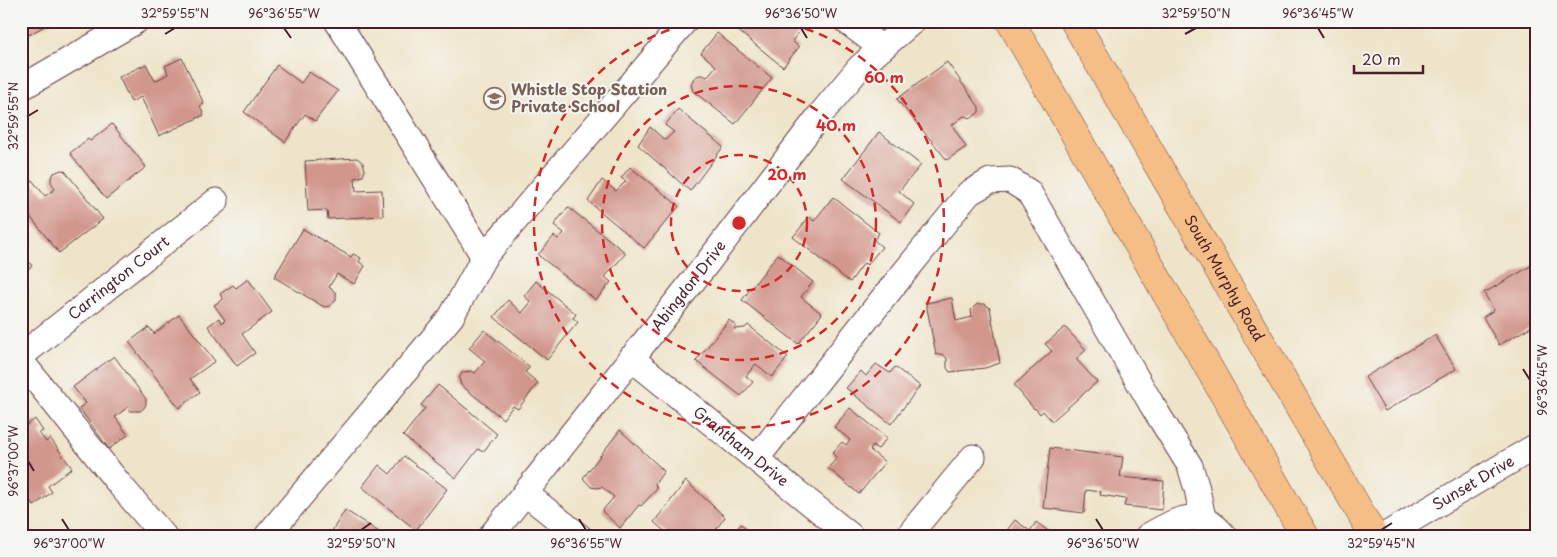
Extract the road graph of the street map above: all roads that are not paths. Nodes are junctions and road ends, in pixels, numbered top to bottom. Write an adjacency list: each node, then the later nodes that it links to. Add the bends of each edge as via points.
1 (136, 21): 9 (street)
2 (337, 21): 11 (street)
3 (685, 21): 11 (street)
4 (846, 21): 8 (street)
5 (914, 21): 8 (street, Abingdon Drive)
6 (1010, 21): 28 (main road)
7 (1074, 21): 29 (main road, South Murphy Road)
8 (882, 48): 13 (street, Abingdon Drive, via 859,68 826,108)
9 (21, 88)
10 (216, 200): 12 (street, Carrington Court)
11 (484, 257): 21 (street, via 451,317)
12 (21, 356)
13 (631, 358): 17 (street, Grantham Drive); 18 (street, Abingdon Drive)
14 (21, 361): 20 (street)
15 (1536, 446): 30 (street, Sunset Drive)
16 (973, 457): 25 (street)
17 (756, 459): 19 (street, via 969,194 990,181 1010,180 1029,192 1190,466); 24 (street, Grantham Drive)
18 (525, 493): 22 (street, Abingdon Drive); 23 (street)
19 (1203, 518): 26 (street, via 1185,518); 27 (street)
20 (164, 536)
21 (267, 536)
22 (491, 536)
23 (579, 536)
24 (850, 536)
25 (908, 536)
26 (1148, 536)
27 (1224, 536)
28 (1305, 536)
29 (1374, 536)
30 (1384, 536)

